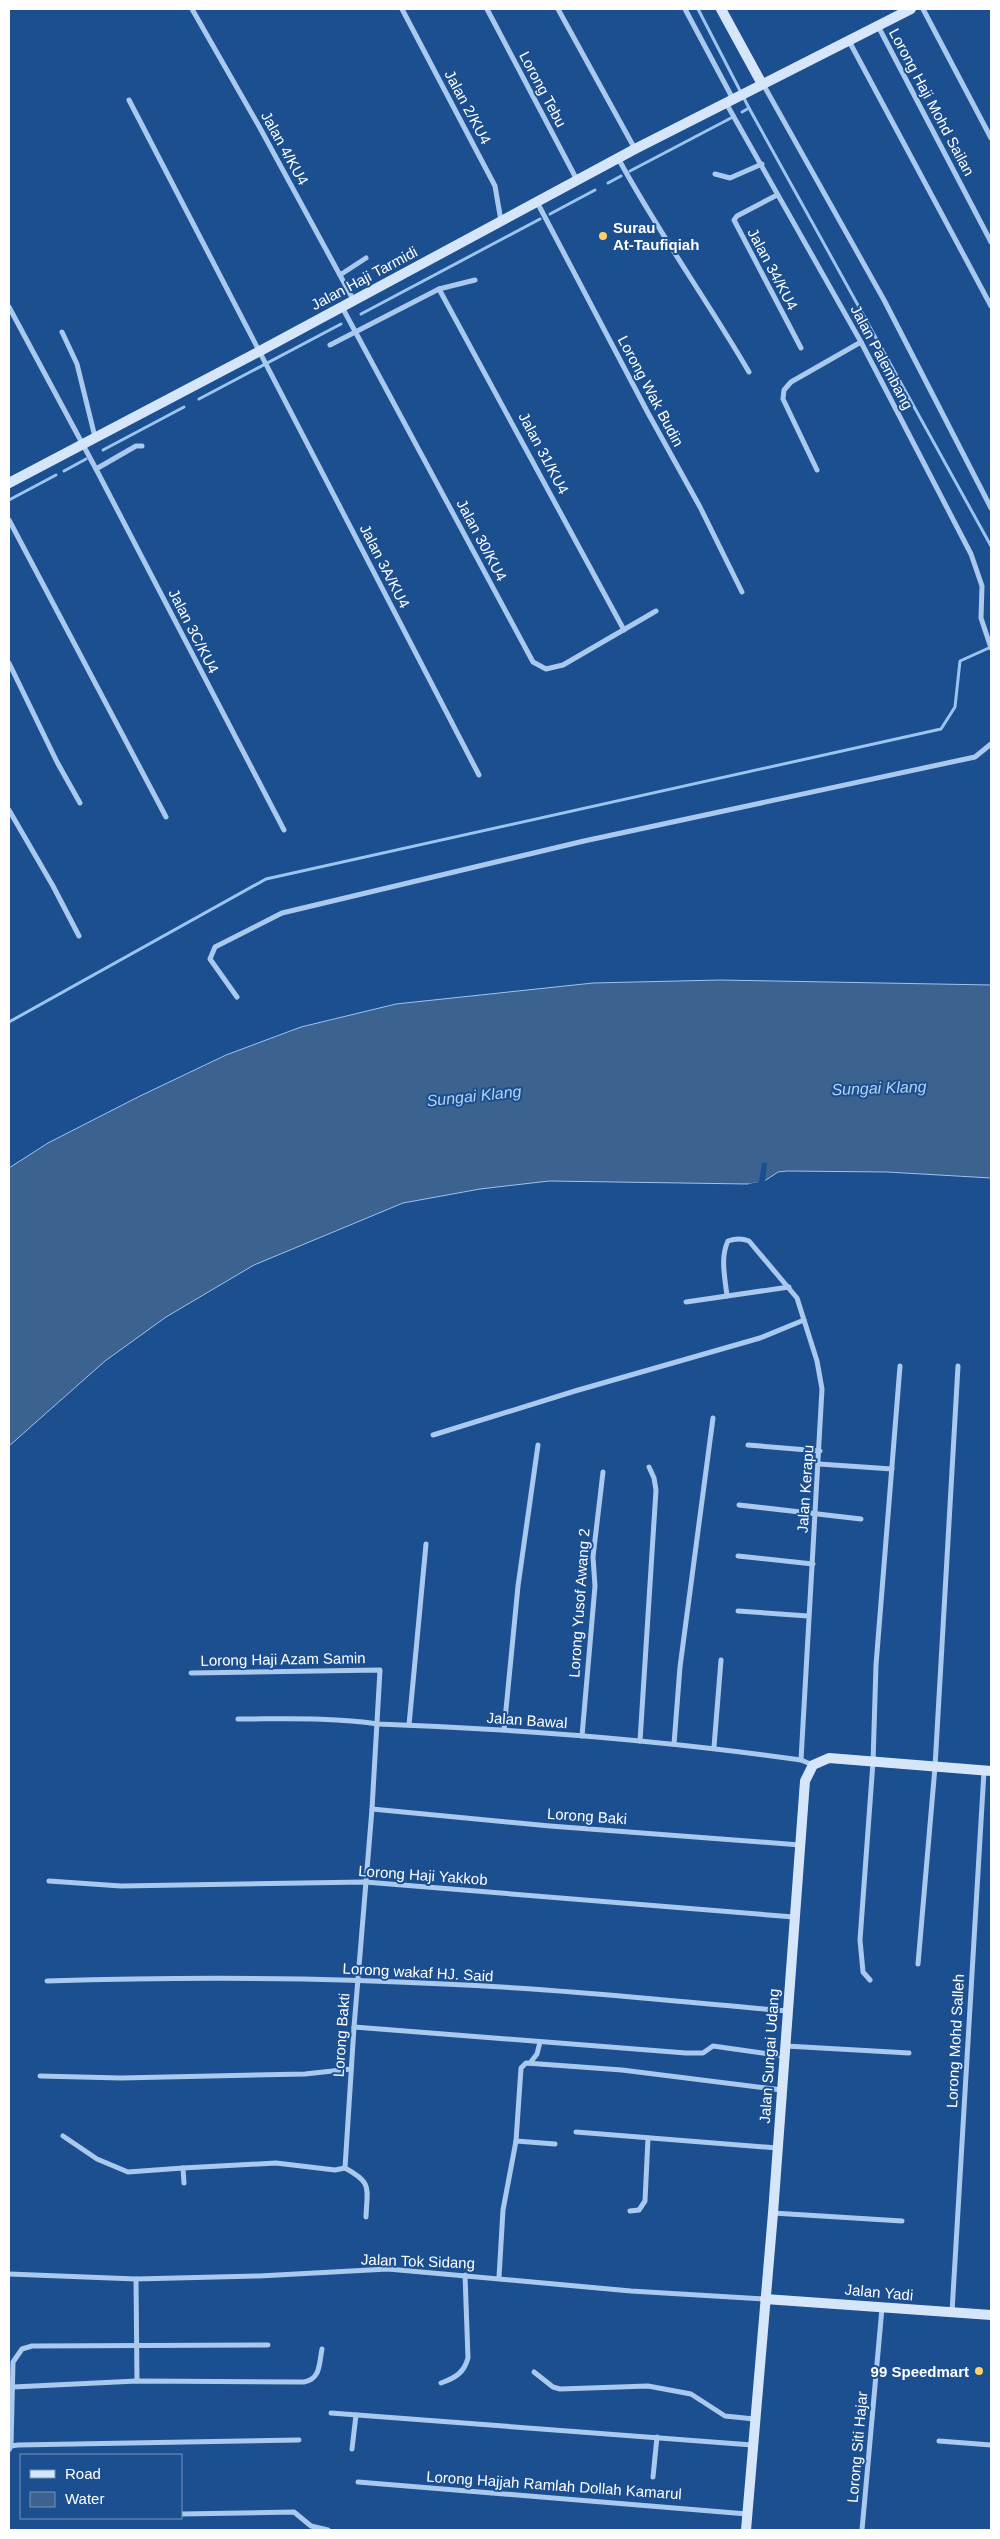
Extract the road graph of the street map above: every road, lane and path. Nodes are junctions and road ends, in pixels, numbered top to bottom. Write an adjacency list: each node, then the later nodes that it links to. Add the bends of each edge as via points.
1 (192, 9): 25 (street, Jalan 4/KU4)
2 (402, 9): 22 (street, Jalan 2/KU4, via 495,186)
3 (487, 9): 19 (street, Lorong Tebu)
4 (558, 9): 15 (street)
5 (685, 9): 12 (street, Jalan Palembang)
6 (721, 9): 11 (street)
7 (911, 9): 9 (street, Jalan Haji Tarmidi)
8 (922, 9): 14 (street)
9 (878, 26): 10 (street, Jalan Haji Tarmidi); 23 (street, Lorong Haji Mohd Sailan)
10 (849, 41): 11 (street, Jalan Haji Tarmidi); 29 (street)
11 (761, 84): 12 (street, Jalan Haji Tarmidi); 45 (street, via 884,300)
12 (733, 99): 15 (street, Jalan Haji Tarmidi); 17 (street, Jalan Palembang)
13 (129, 100): 37 (street, Jalan 3A/KU4)
14 (991, 138)
15 (635, 149): 16 (street, Jalan Haji Tarmidi)
16 (618, 158): 19 (street, Jalan Haji Tarmidi); 38 (street)
17 (762, 164): 18 (street, via 730,178); 20 (street, Jalan Palembang)
18 (715, 174)
19 (577, 180): 21 (street, Jalan Haji Tarmidi)
20 (777, 195): 34 (street, Jalan Palembang); 36 (street, Jalan 34/KU4, via 734,220)
21 (537, 202): 22 (street, Jalan Haji Tarmidi); 47 (street, Lorong Wak Budin)
22 (501, 221): 28 (street, Jalan Haji Tarmidi)
23 (991, 242)
24 (366, 258): 25 (street)
25 (340, 275): 28 (street, Jalan 4/KU4)
26 (475, 280): 27 (street)
27 (439, 289): 32 (street); 49 (street, Jalan 31/KU4)
28 (354, 301): 31 (street, Jalan Haji Tarmidi)
29 (991, 306)
30 (9, 307): 40 (street, Jalan 3C/KU4)
31 (342, 307): 32 (street, Jalan 30/KU4); 37 (street, Jalan Haji Tarmidi)
32 (356, 331): 35 (street); 49 (street, Jalan 30/KU4, via 533,662 539,667 555,669)
33 (62, 332): 39 (street, via 76,364)
34 (861, 342): 43 (street, via 791,382 784,390 783,399); 50 (street, Jalan Palembang, via 971,554 982,586 981,618)
35 (330, 345)
36 (801, 348)
37 (262, 356): 39 (street, Jalan Haji Tarmidi); 53 (street, Jalan 3A/KU4)
38 (749, 372)
39 (95, 437): 40 (street, Jalan Haji Tarmidi)
40 (81, 444): 42 (street, Jalan 3C/KU4); 44 (street, Jalan Haji Tarmidi)
41 (142, 446): 42 (street, via 136,446)
42 (96, 469): 57 (street, Jalan 3C/KU4)
43 (817, 470)
44 (9, 483)
45 (991, 508)
46 (9, 520): 56 (street)
47 (742, 592)
48 (656, 611): 49 (street, Jalan 30/KU4)
49 (624, 630)
50 (991, 648)
51 (9, 663): 54 (street)
52 (991, 744): 59 (street, via 975,757 584,841 282,913 232,937 210,954 210,959)
53 (479, 775)
54 (80, 803)
55 (9, 810): 58 (street)
56 (166, 817)
57 (284, 830)
58 (79, 936)
59 (237, 997)
60 (789, 1287): 61 (street); 61 (street, Jalan Kerapu, via 749,1241 735,1238 728,1241 724,1256); 63 (street, Jalan Kerapu, via 797,1298)
61 (727, 1296): 62 (street)
62 (686, 1302)
63 (804, 1320): 67 (street, via 760,1338); 70 (street, Jalan Kerapu, via 822,1389)
64 (900, 1366): 73 (street)
65 (958, 1366): 96 (street)
66 (714, 1418): 91 (street, via 680,1667)
67 (433, 1435)
68 (538, 1445): 88 (street, via 518,1586)
69 (748, 1445): 70 (street)
70 (820, 1451): 71 (street, Jalan Kerapu)
71 (819, 1464): 73 (street); 76 (street, Jalan Kerapu)
72 (649, 1466): 90 (street, via 656,1490)
73 (892, 1469): 94 (street, via 876,1665)
74 (603, 1472): 89 (street, Lorong Yusof Awang 2, via 592,1557 595,1586)
75 (739, 1505): 76 (street)
76 (816, 1514): 77 (street); 80 (street, Jalan Kerapu)
77 (861, 1519)
78 (426, 1544): 87 (street)
79 (738, 1556): 80 (street)
80 (813, 1564): 82 (street, Jalan Kerapu)
81 (738, 1611): 82 (street)
82 (808, 1616): 93 (street, Jalan Kerapu)
83 (721, 1660): 92 (street)
84 (192, 1672): 86 (street, Lorong Haji Azam Samin, via 380,1670)
85 (238, 1719): 86 (street, Jalan Bawal, via 294,1718)
86 (378, 1724): 87 (street, Jalan Bawal); 98 (street, Lorong Bakti)
87 (409, 1725): 88 (street, Jalan Bawal)
88 (504, 1730): 89 (street, Jalan Bawal)
89 (582, 1736): 90 (street, Jalan Bawal)
90 (640, 1741): 91 (street, Jalan Bawal)
91 (674, 1744): 92 (street, Jalan Bawal)
92 (714, 1747): 93 (street, Jalan Bawal)
93 (801, 1760): 95 (street, Jalan Bawal)
94 (873, 1762): 95 (street, via 829,1758); 96 (street); 105 (street, via 860,1940 863,1972)
95 (813, 1764): 99 (street, Jalan Sungai Udang, via 805,1781)
96 (935, 1767): 97 (street); 103 (street)
97 (988, 1771): 135 (street, Lorong Mohd Salleh)
98 (372, 1809): 99 (street, Lorong Baki); 101 (street, Lorong Bakti)
99 (800, 1845): 102 (street, Jalan Sungai Udang)
100 (49, 1881): 101 (street, Lorong Haji Yakkob, via 121,1886)
101 (365, 1882): 102 (street, Lorong Haji Yakkob); 104 (street, Lorong Bakti)
102 (794, 1917): 107 (street, Jalan Sungai Udang)
103 (918, 1964)
104 (357, 1980): 106 (street, Lorong wakaf HJ. Said); 107 (street, Lorong wakaf HJ. Said); 108 (street, Lorong Bakti)
105 (870, 1980)
106 (47, 1981)
107 (788, 2011): 110 (street, Jalan Sungai Udang)
108 (354, 2027): 109 (street); 113 (street, Lorong Bakti)
109 (540, 2042): 110 (street, via 694,2053 713,2046); 112 (street)
110 (785, 2051): 111 (street); 115 (street, Jalan Sungai Udang)
111 (909, 2053)
112 (530, 2063): 115 (street, via 622,2070); 119 (street, via 521,2068)
113 (351, 2069): 114 (street, via 295,2075); 123 (street, Lorong Bakti)
114 (40, 2076)
115 (782, 2090): 121 (street, Jalan Sungai Udang)
116 (576, 2132): 118 (street)
117 (64, 2136): 122 (street, via 98,2159 128,2172)
118 (648, 2138): 121 (street); 125 (street, via 645,2201 639,2210)
119 (516, 2141): 120 (street); 131 (street, via 503,2210)
120 (555, 2144)
121 (778, 2148): 126 (street, Jalan Sungai Udang)
122 (183, 2168): 123 (street, via 276,2163 334,2170); 124 (street)
123 (345, 2168): 127 (street, via 362,2177 367,2186)
124 (184, 2183)
125 (630, 2211)
126 (773, 2213): 128 (street); 133 (street, Jalan Sungai Udang)
127 (366, 2217)
128 (902, 2222)
129 (9, 2274): 132 (street, Jalan Tok Sidang)
130 (465, 2275): 131 (street, Jalan Tok Sidang); 132 (street, Jalan Tok Sidang, via 388,2269); 142 (street, via 468,2358 465,2369 455,2378)
131 (499, 2277): 133 (street, Jalan Tok Sidang, via 631,2291)
132 (136, 2279): 138 (street)
133 (765, 2299): 134 (street, Jalan Yadi); 146 (street, Jalan Sungai Udang)
134 (882, 2307): 135 (street, Jalan Yadi); 160 (street, Lorong Siti Hajar)
135 (952, 2312): 136 (street, Jalan Yadi)
136 (991, 2315)
137 (268, 2344): 138 (street)
138 (135, 2346): 141 (street); 143 (street, via 22,2348 13,2362)
139 (322, 2349): 141 (street, via 318,2373 310,2381)
140 (534, 2372): 146 (street, via 560,2389 648,2386 691,2394 725,2416)
141 (137, 2381): 143 (street)
142 (441, 2383)
143 (13, 2387): 152 (street)
144 (331, 2412): 145 (street)
145 (356, 2414): 147 (street); 153 (street)
146 (754, 2419): 150 (street, Jalan Sungai Udang)
147 (657, 2437): 150 (street); 154 (street)
148 (299, 2440): 152 (street, via 200,2440)
149 (939, 2441): 151 (street)
150 (752, 2445): 157 (street, Jalan Sungai Udang)
151 (991, 2445)
152 (10, 2448)
153 (352, 2449)
154 (652, 2477)
155 (358, 2482): 157 (street, Lorong Hajjah Ramlah Dollah Kamarul)
156 (182, 2514): 158 (street, via 294,2512 311,2526)
157 (747, 2514): 159 (street, Jalan Sungai Udang)
158 (328, 2530)
159 (746, 2530)
160 (862, 2530)

